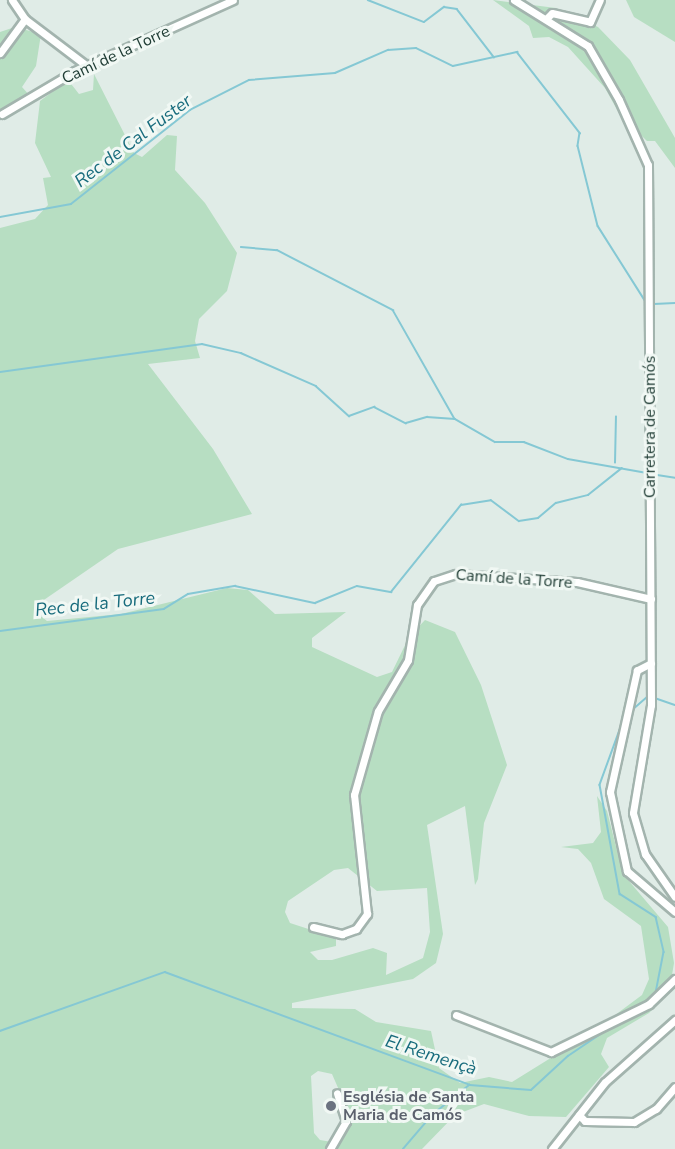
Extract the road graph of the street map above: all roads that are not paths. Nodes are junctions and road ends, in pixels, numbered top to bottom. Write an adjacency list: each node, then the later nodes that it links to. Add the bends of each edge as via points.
1 (12, 0): 5 (street)
2 (233, 0): 8 (street, Camí de la Torre)
3 (514, 0): 6 (street, Carretera de Camós)
4 (600, 0): 6 (street, via 590,22 552,14)
5 (25, 19): 7 (street); 8 (street, via 55,39 71,58)
6 (546, 19): 10 (street, Carretera de Camós, via 574,33 599,61 646,157)
7 (0, 53)
8 (89, 66): 9 (street, Camí de la Torre)
9 (2, 114)
10 (651, 599): 11 (street, Carretera de Camós); 14 (street, Camí de la Torre, via 577,582 456,574 434,581 417,605 408,660 378,711 354,795 367,914 356,929 342,934)
11 (651, 667): 12 (street, Carretera de Camós, via 651,705 633,813 645,854); 13 (street, via 637,670 610,792 627,871)
12 (675, 897)
13 (675, 912)
14 (313, 927)
15 (675, 979): 16 (street, via 649,1004 550,1052)
16 (456, 1015)
17 (675, 1020): 20 (street, via 610,1077)
18 (675, 1087): 20 (street, via 656,1109 634,1122 585,1121)
19 (337, 1092): 21 (street, via 345,1113 341,1134)
20 (579, 1115): 22 (street)
21 (330, 1149)
22 (552, 1149)

